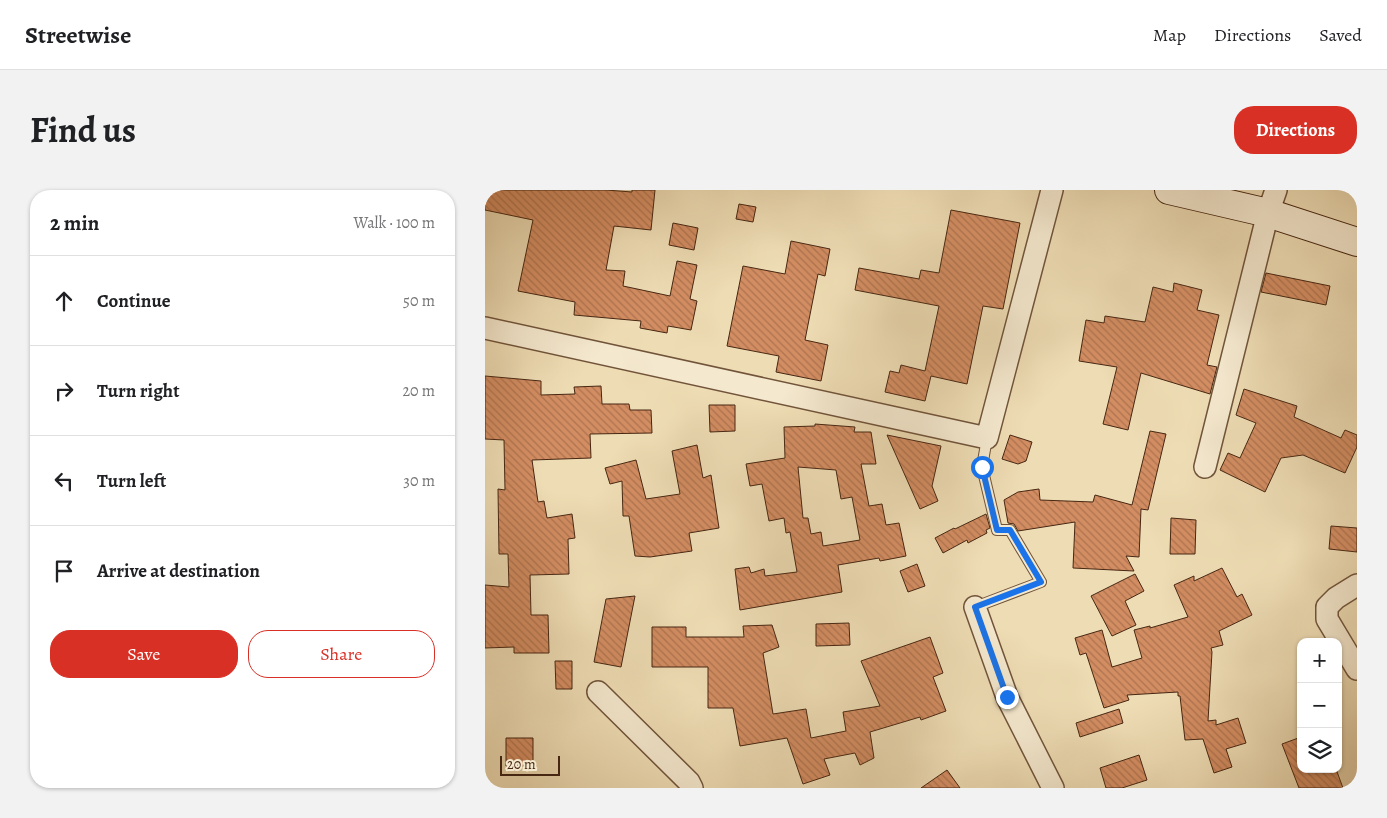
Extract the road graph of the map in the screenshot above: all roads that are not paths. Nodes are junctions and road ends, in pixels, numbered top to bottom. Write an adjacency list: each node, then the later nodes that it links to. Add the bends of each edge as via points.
1 (1052, 190): 6 (street)
2 (1169, 190): 3 (main road)
3 (1272, 201): 4 (main road); 7 (street)
4 (1357, 242)
5 (485, 328): 6 (street)
6 (987, 438): 9 (lane, via 982,467 997,530 1010,530 1041,582)
7 (1205, 467)
8 (1357, 585): 10 (street, via 1327,607 1327,619)
9 (975, 607): 13 (street, via 1007,697)
10 (1357, 669)
11 (598, 692): 12 (street)
12 (692, 788)
13 (1053, 788)

